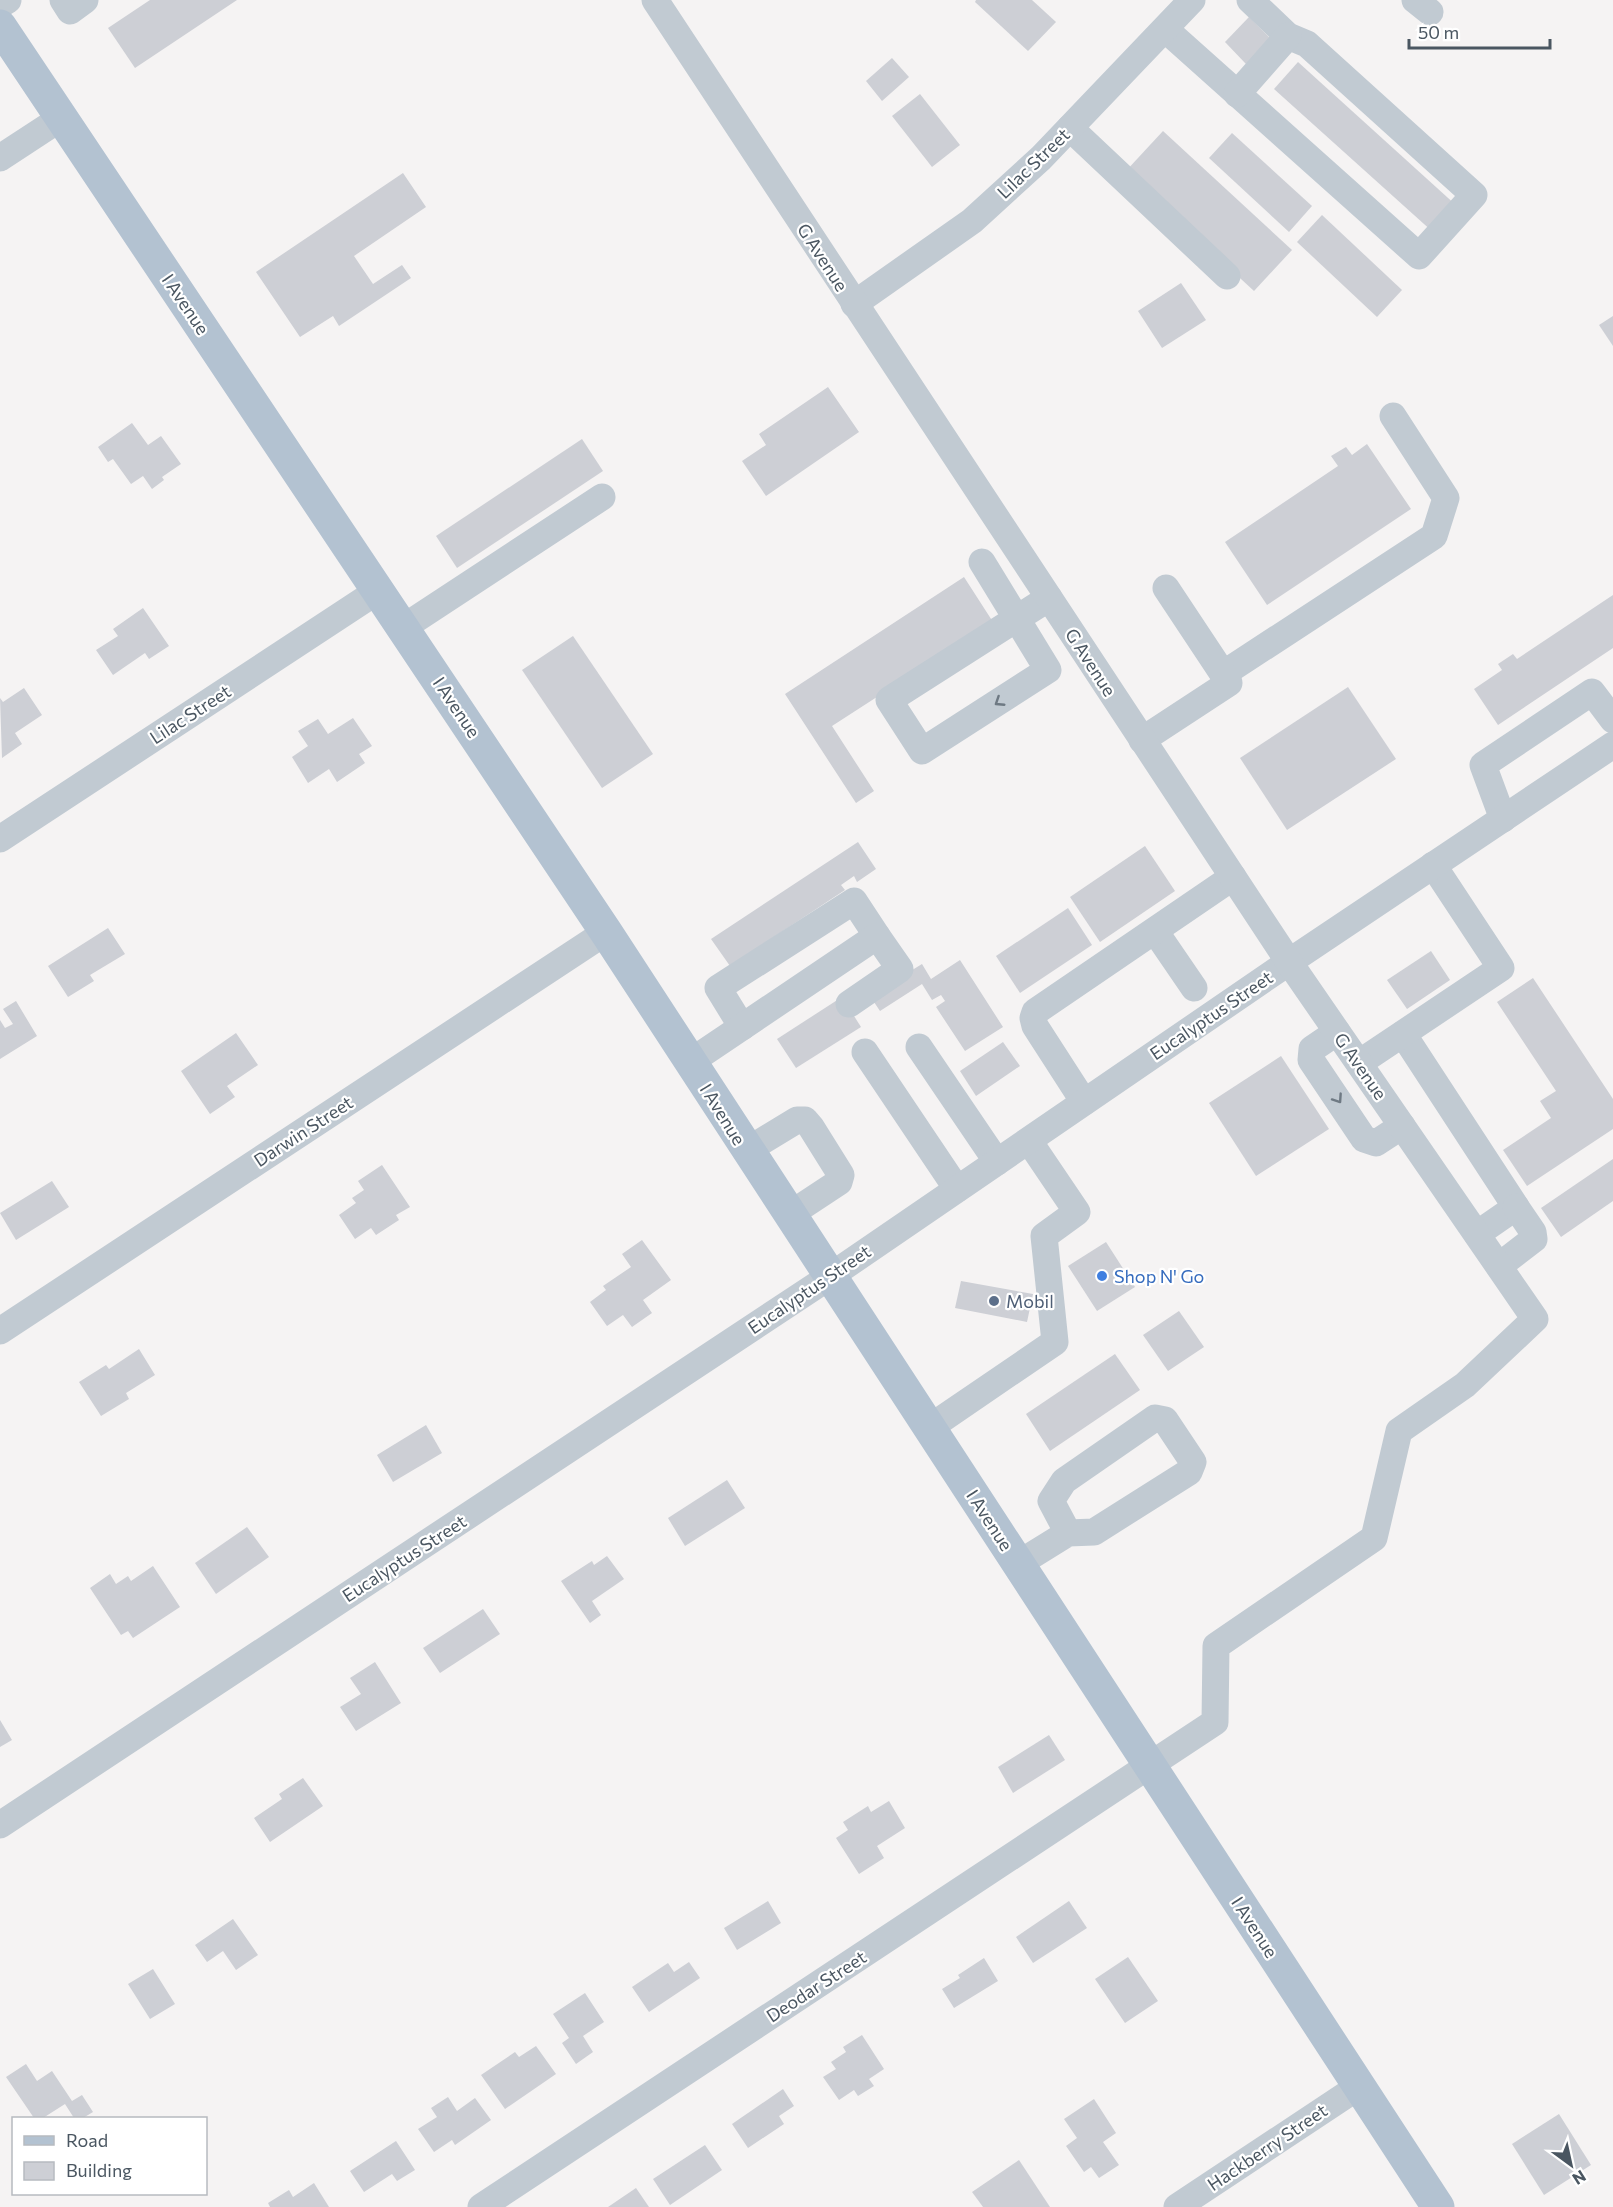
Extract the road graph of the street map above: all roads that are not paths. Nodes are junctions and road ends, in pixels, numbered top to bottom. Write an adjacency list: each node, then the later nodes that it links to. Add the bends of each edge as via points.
1 (8, 0): 7 (street)
2 (63, 0): 3 (street, via 70,10)
3 (85, 0)
4 (655, 0): 16 (street, G Avenue)
5 (1192, 0): 9 (street, Lilac Street)
6 (1251, 0): 10 (street)
7 (0, 5)
8 (0, 26): 12 (main road, I Avenue)
9 (1165, 29): 11 (street); 13 (street, Lilac Street)
10 (1288, 36): 11 (street); 11 (street, via 1307,44 1474,195 1419,256)
11 (1237, 94)
12 (61, 118): 14 (street); 21 (main road, I Avenue)
13 (1070, 128): 15 (street); 16 (street, Lilac Street, via 972,220)
14 (0, 158)
15 (1227, 276)
16 (854, 304): 22 (street, G Avenue)
17 (1393, 416): 25 (street, via 1446,498 1434,536)
18 (602, 497): 24 (street)
19 (982, 562): 23 (street)
20 (1166, 588): 25 (street)
21 (379, 590): 24 (main road, I Avenue); 30 (street, Lilac Street)
22 (1049, 598): 23 (street); 27 (street, G Avenue)
23 (1017, 619): 23 (street, one-way to 23, via 1048,670 922,751 889,700)
24 (404, 627): 34 (main road, I Avenue)
25 (1223, 674): 27 (street, via 1229,683)
26 (1613, 720): 29 (street, via 1592,692 1483,765)
27 (1142, 740): 32 (street, G Avenue)
28 (1613, 745): 29 (street, Eucalyptus Street)
29 (1503, 819): 31 (street, Eucalyptus Street)
30 (0, 839)
31 (1433, 866): 36 (street, Eucalyptus Street); 41 (street, via 1501,968)
32 (1233, 877): 33 (street); 36 (street, G Avenue)
33 (1155, 931): 37 (street); 46 (street, via 1035,1012 1035,1026)
34 (606, 932): 44 (main road, I Avenue); 58 (street, Darwin Street)
35 (877, 936): 38 (street, via 900,969); 39 (street); 39 (street, via 854,901 718,988)
36 (1289, 962): 40 (street, G Avenue); 46 (street, Eucalyptus Street)
37 (1194, 988)
38 (849, 1004)
39 (742, 1027): 44 (street)
40 (1337, 1032): 45 (street, G Avenue); 47 (street, one-way to 47, via 1312,1049 1311,1060 1364,1139 1376,1143)
41 (1403, 1034): 45 (street); 52 (street)
42 (919, 1047): 50 (street)
43 (865, 1052): 51 (street)
44 (690, 1062): 49 (main road, I Avenue)
45 (1359, 1063): 47 (street, G Avenue)
46 (1084, 1102): 48 (street, Eucalyptus Street)
47 (1402, 1126): 54 (street, G Avenue)
48 (1029, 1141): 50 (street, Eucalyptus Street); 59 (street, via 1077,1212 1044,1236 1055,1342)
49 (746, 1150): 53 (main road, I Avenue); 53 (street, via 797,1120 805,1120 822,1144 841,1175 839,1182)
50 (997, 1162): 51 (street, Eucalyptus Street)
51 (957, 1189): 56 (street, Eucalyptus Street)
52 (1516, 1207): 54 (street); 55 (street, via 1534,1239)
53 (789, 1215): 56 (main road, I Avenue)
54 (1477, 1234): 55 (street, G Avenue)
55 (1499, 1266): 57 (street, G Avenue)
56 (829, 1277): 59 (main road, I Avenue); 63 (street, Eucalyptus Street)
57 (1535, 1319): 62 (street, Deodar Street, via 1465,1386 1400,1431 1374,1538 1216,1646 1215,1722)
58 (0, 1331)
59 (929, 1428): 61 (main road, I Avenue)
60 (1068, 1533): 60 (street, via 1094,1532 1189,1472 1193,1462 1165,1420 1155,1418 1064,1481 1051,1501); 61 (street)
61 (1018, 1564): 62 (main road, I Avenue)
62 (1151, 1764): 64 (main road, I Avenue); 65 (street, Deodar Street)
63 (0, 1825)
64 (1358, 2087): 66 (street, Hackberry Street); 67 (main road, I Avenue)
65 (481, 2207)
66 (1177, 2207)
67 (1438, 2207)

